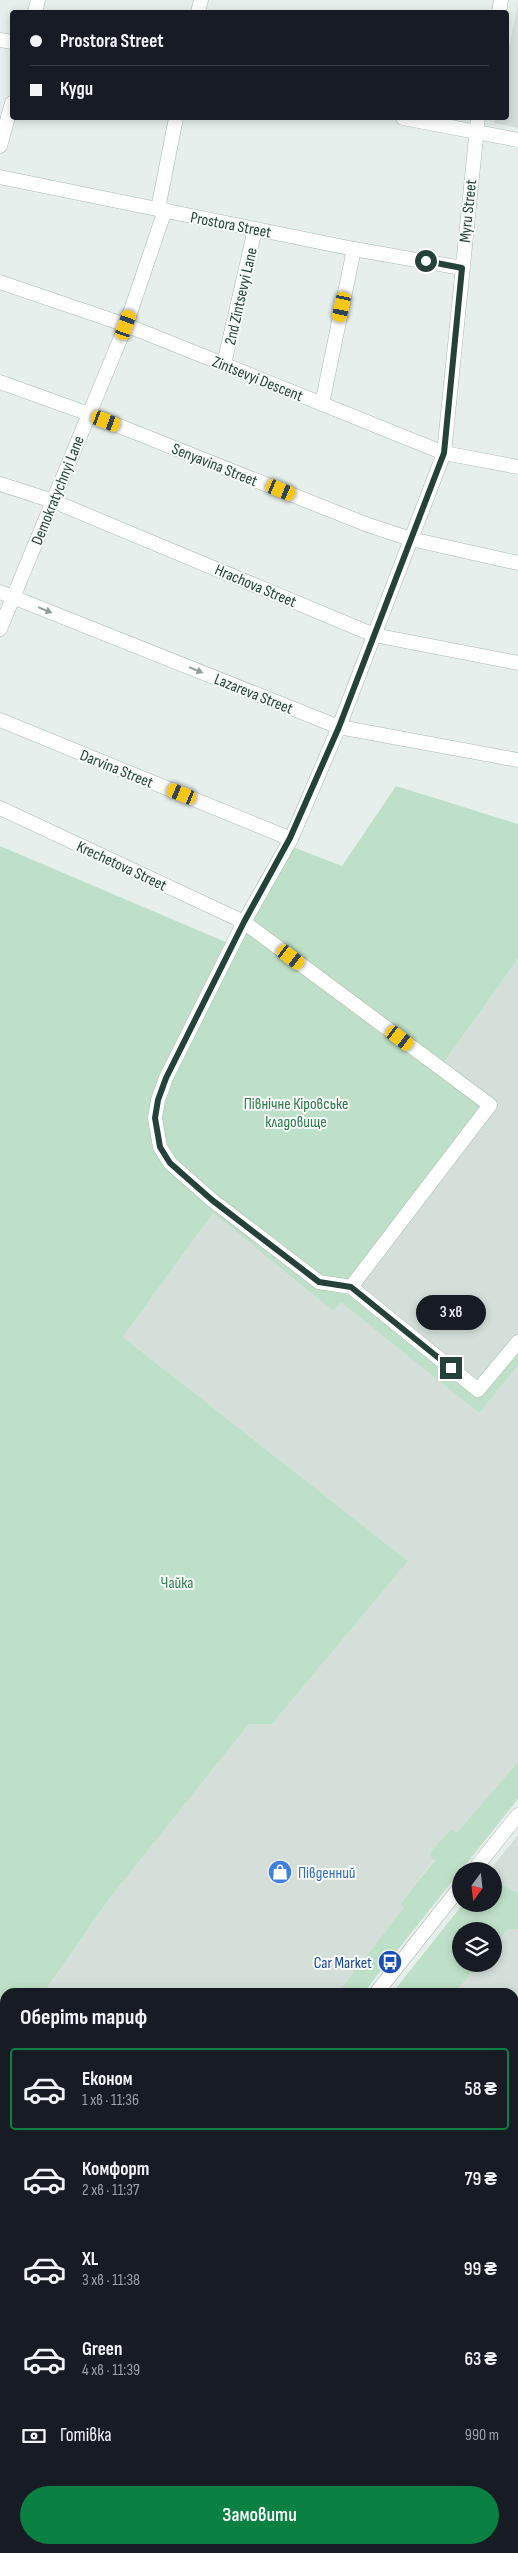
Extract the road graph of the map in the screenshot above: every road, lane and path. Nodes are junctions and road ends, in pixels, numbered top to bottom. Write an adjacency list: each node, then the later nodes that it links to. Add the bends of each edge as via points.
1 (10, 110): 7 (street)
2 (176, 120): 9 (street, Demokratychnyi Lane)
3 (412, 120): 5 (street)
4 (478, 120): 5 (street, Myru Street)
5 (475, 132): 6 (street); 12 (street, Myru Street)
6 (518, 140)
7 (0, 146)
8 (0, 177): 9 (street, Prostora Street)
9 (161, 209): 10 (street, Prostora Street); 14 (street, Demokratychnyi Lane)
10 (256, 229): 11 (street, Prostora Street); 15 (street, 2nd Zintsevyi Lane)
11 (354, 248): 12 (street, Prostora Street); 17 (street)
12 (462, 268): 19 (street, Myru Street)
13 (0, 282): 14 (street, Zintsevyi Descent)
14 (126, 325): 15 (street, Zintsevyi Descent); 18 (street, Demokratychnyi Lane)
15 (224, 364): 17 (street, Zintsevyi Descent)
16 (0, 382): 18 (street, Senyavina Street)
17 (322, 404): 19 (street, Zintsevyi Descent)
18 (89, 414): 22 (street, Demokratychnyi Lane); 23 (street, Senyavina Street)
19 (444, 453): 20 (street, Zintsevyi Descent); 23 (street, Myru Street)
20 (518, 467)
21 (0, 484): 22 (street, Hrachova Street)
22 (53, 501): 25 (street, Demokratychnyi Lane); 27 (street, Hrachova Street)
23 (411, 539): 24 (street, Senyavina Street); 27 (street, Myru Street)
24 (518, 563)
25 (6, 595): 26 (street, Demokratychnyi Lane); 30 (street, Lazareva Street, one-way to 30)
26 (0, 629)
27 (374, 635): 28 (street, Hrachova Street); 30 (street, Myru Street)
28 (518, 663)
29 (0, 720): 33 (street, Darvina Street)
30 (339, 727): 31 (street, Lazareva Street); 33 (street, Myru Street)
31 (518, 760)
32 (0, 808): 34 (street, Krechetova Street)
33 (290, 838): 34 (street, Myru Street)
34 (244, 922): 35 (street, Myru Street, via 161,1089 155,1118 160,1147 170,1163 190,1182 319,1282); 35 (street, Krechetova Street, via 490,1105)
35 (351, 1287): 36 (street, via 478,1390)
36 (518, 1342)
37 (518, 1814): 38 (street)
38 (480, 1862)
39 (452, 1897): 40 (street)
40 (380, 1988)

